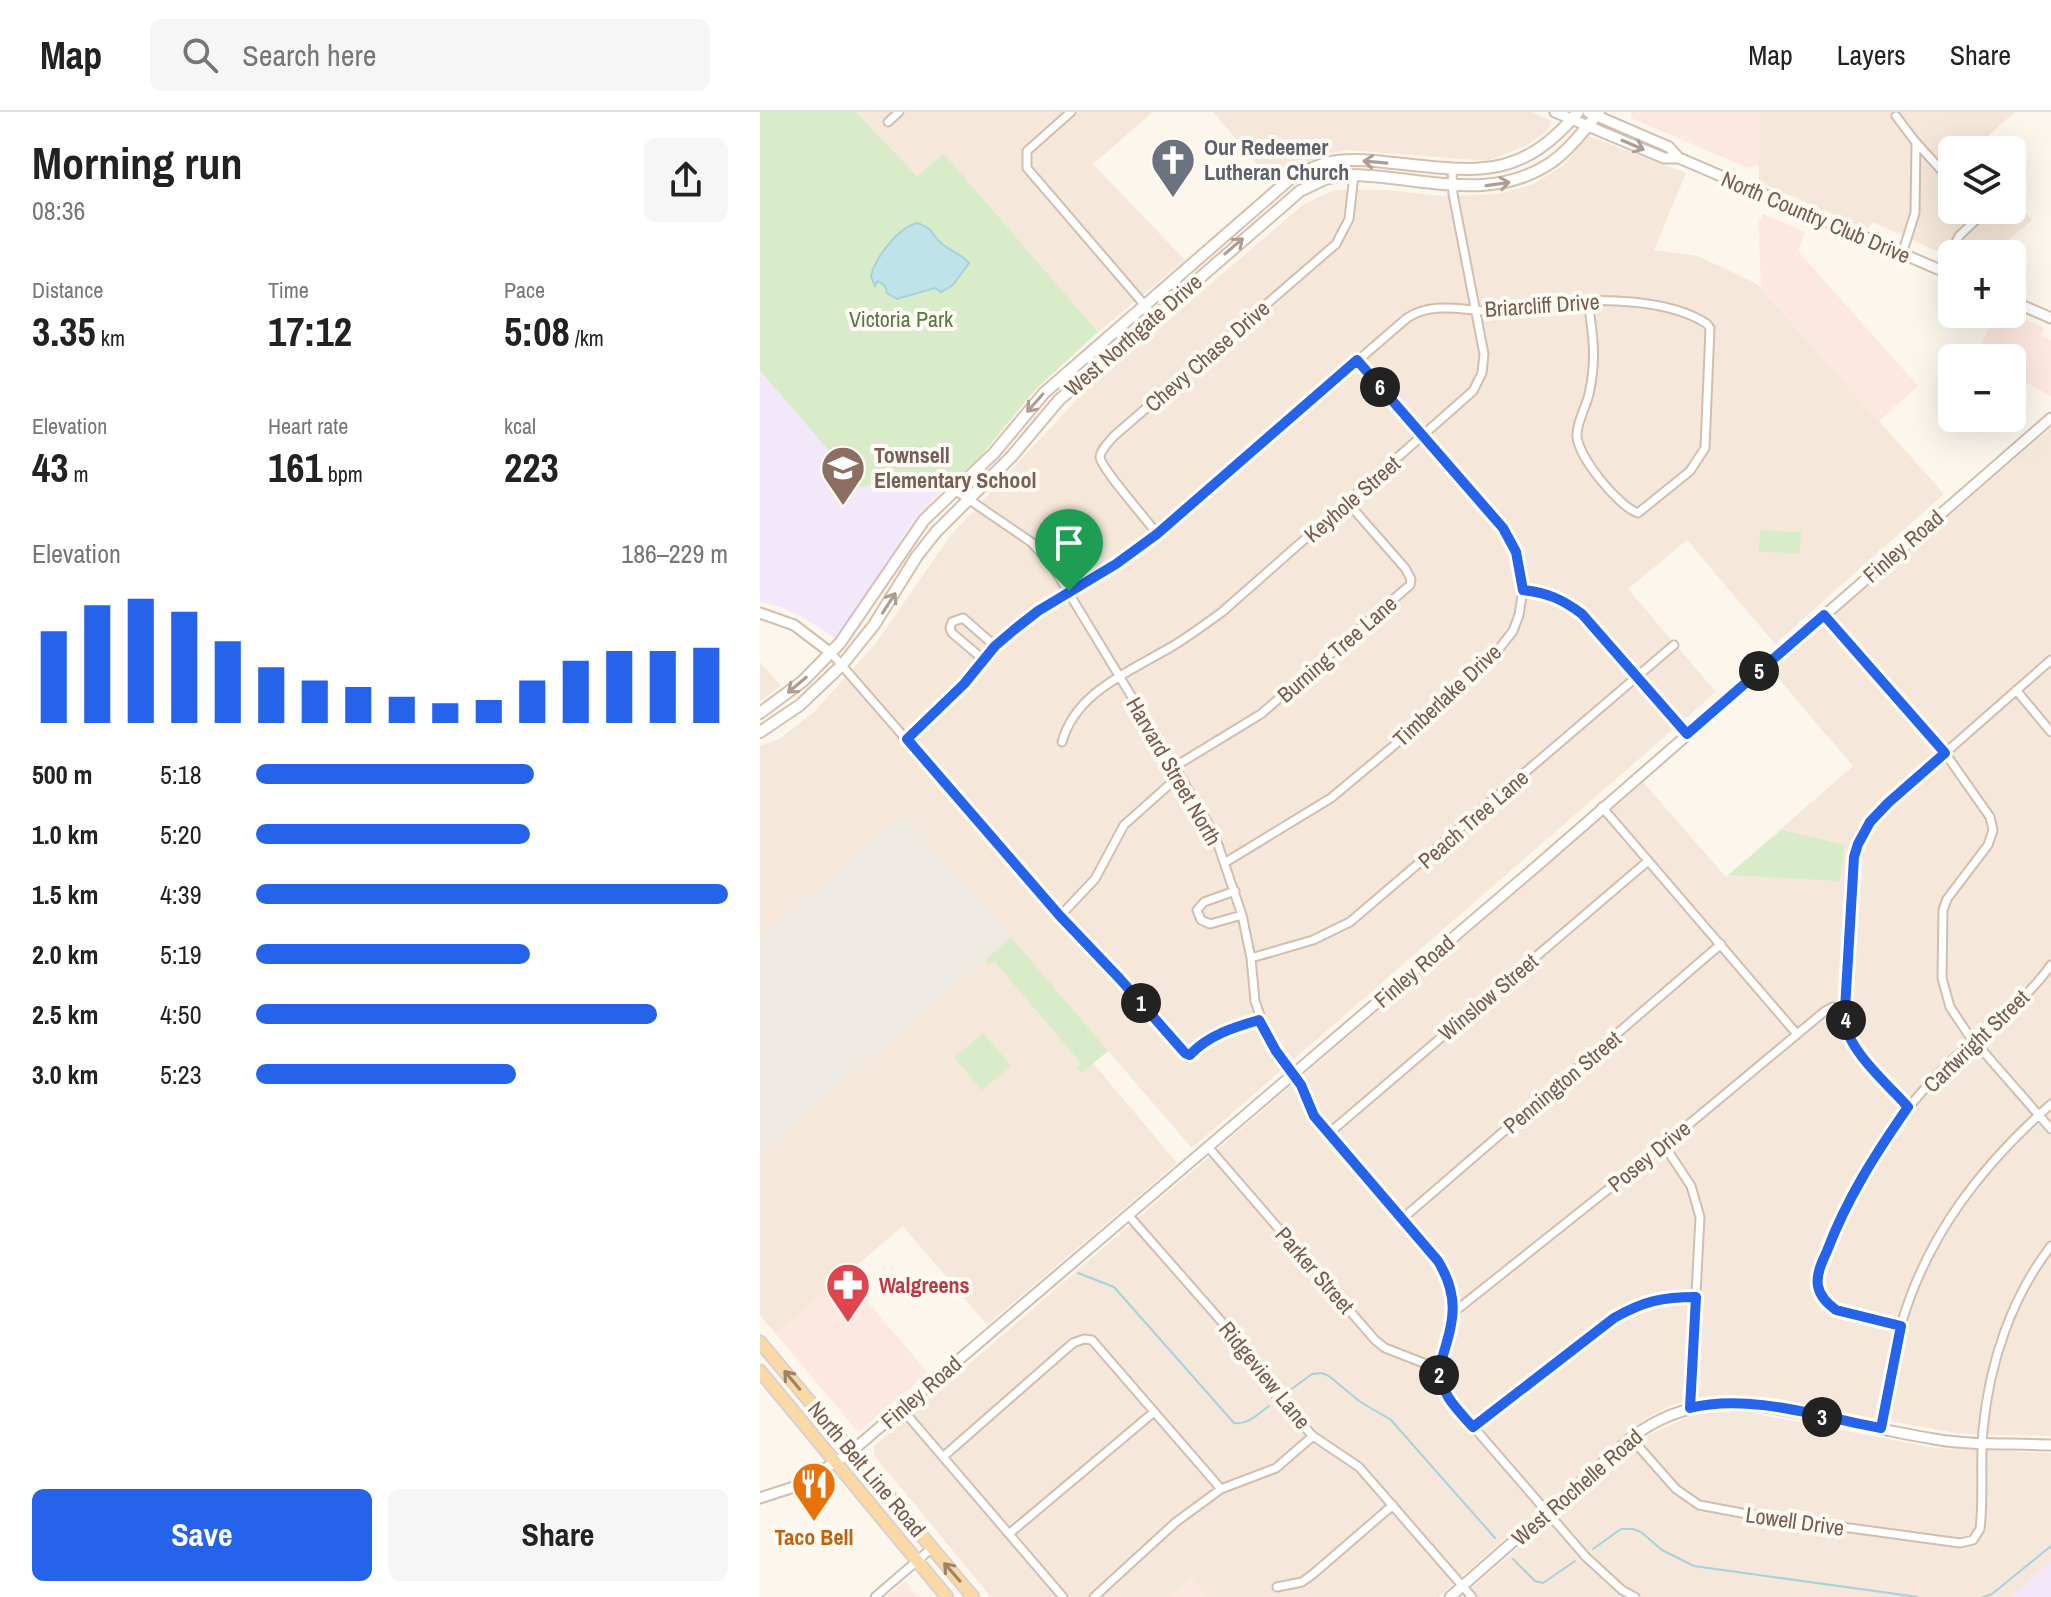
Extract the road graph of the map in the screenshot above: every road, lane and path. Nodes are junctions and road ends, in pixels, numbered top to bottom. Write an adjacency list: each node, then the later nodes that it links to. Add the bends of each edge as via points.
1 (899, 112): 7 (street)
2 (1071, 112): 22 (street, via 1027,151 1027,168)
3 (1555, 112): 5 (street, North Country Club Drive)
4 (1594, 113): 8 (main road, West Northgate Drive); 10 (street, North Country Club Drive, via 1669,147)
5 (1575, 116): 8 (street, North Country Club Drive); 12 (main road, West Northgate Drive, via 1549,143 1519,161 1488,170)
6 (1896, 116): 9 (street)
7 (888, 122)
8 (1587, 126): 10 (street, North Country Club Drive, one-way to 10, via 1664,158); 14 (main road, West Northgate Drive, one-way to 8, via 1515,181 1552,162)
9 (1916, 143): 11 (street); 19 (street, via 1915,213)
10 (1679, 158): 19 (street, North Country Club Drive)
11 (1938, 167)
12 (1452, 169): 14 (street, Keyhole Street); 15 (main road, West Northgate Drive, one-way to 15, via 1332,162 1291,178)
13 (1354, 175): 14 (main road, West Northgate Drive); 16 (main road, West Northgate Drive, via 1311,185); 33 (street, Chevy Chase Drive, via 1349,219 1336,244 1114,436 1101,453 1105,470)
14 (1451, 185): 24 (street, Keyhole Street)
15 (1264, 201): 16 (main road); 22 (main road, West Northgate Drive)
16 (1274, 211): 25 (main road, West Northgate Drive, one-way to 16)
17 (1972, 224): 18 (street)
18 (1958, 240)
19 (1902, 254): 20 (street, North Country Club Drive)
20 (1938, 269)
21 (1588, 301): 21 (street, Briarcliff Drive, via 1596,354 1576,435 1584,457 1624,506 1638,513 1690,471 1705,448 1710,328 1674,310); 24 (street, Briarcliff Drive)
22 (1145, 305): 25 (street); 30 (main road, West Northgate Drive, one-way to 30, via 1044,393)
23 (2026, 307): 26 (street)
24 (1476, 310): 27 (street, Briarcliff Drive, via 1416,313); 29 (street, Keyhole Street, via 1485,363 1479,382)
25 (1154, 316): 31 (main road, West Northgate Drive, via 1059,400)
26 (2051, 318)
27 (1357, 360): 29 (street, Timberlake Drive); 33 (street, Briarcliff Drive)
28 (2051, 418): 37 (street, Finley Road)
29 (1423, 437): 32 (street, Keyhole Street); 34 (street, Timberlake Drive, via 1503,528 1516,552)
30 (955, 490): 31 (street, Harvard Street North); 40 (main road, West Northgate Drive, via 924,520)
31 (967, 499): 35 (street, Harvard Street North, via 1031,542); 43 (main road, West Northgate Drive, one-way to 31, via 917,556)
32 (1348, 503): 44 (street, Keyhole Street, via 1222,612); 54 (street, Burning Tree Lane, via 1405,568 1410,585 1261,714)
33 (1157, 534): 35 (street, Briarcliff Drive)
34 (1523, 590): 45 (street, via 1562,599 1582,614); 58 (street, Timberlake Drive, via 1513,631 1491,659 1331,798)
35 (1069, 591): 39 (street, Briarcliff Drive); 44 (street, Harvard Street North)
36 (760, 613): 40 (street, via 794,625)
37 (1824, 615): 50 (street, Finley Road); 53 (street)
38 (1674, 645): 45 (street, Peach Tree Lane)
39 (995, 646): 41 (street, Briarcliff Drive); 41 (street, via 963,618 952,622 952,633)
40 (831, 653): 43 (street); 47 (main road, West Northgate Drive, one-way to 47)
41 (984, 660): 51 (street, Briarcliff Drive)
42 (2051, 660): 46 (street)
43 (842, 665): 48 (main road, West Northgate Drive, via 800,705); 51 (street)
44 (1120, 677): 52 (street, Keyhole Street, via 1072,716); 54 (street, Harvard Street North)
45 (1637, 677): 50 (street); 63 (street, Peach Tree Lane, via 1350,922 1313,940)
46 (2016, 690): 49 (street); 53 (street)
47 (760, 713)
48 (760, 732)
49 (2051, 732)
50 (1687, 734): 56 (street, Finley Road)
51 (907, 739): 61 (street)
52 (1062, 742)
53 (1945, 753): 65 (street, via 1888,803 1858,844); 68 (street, via 1987,810 1993,830 1943,910 1944,988 1955,1016)
54 (1174, 767): 55 (street, Harvard Street North)
55 (1179, 776): 58 (street, Harvard Street North); 61 (street, via 1124,825 1095,879)
56 (1602, 807): 57 (street); 69 (street, Finley Road)
57 (1648, 861): 62 (street); 74 (street, Winslow Street)
58 (1226, 862): 59 (street, Harvard Street North)
59 (1235, 891): 60 (street, Harvard Street North); 60 (street, via 1204,902 1197,910 1210,924)
60 (1242, 915): 63 (street, Harvard Street North)
61 (1060, 916): 66 (street, via 1185,1053)
62 (1721, 944): 67 (street); 78 (street, Pennington Street)
63 (1251, 958): 66 (street, Harvard Street North)
64 (2051, 965): 68 (street, Cartwright Street)
65 (1845, 1009): 67 (street, Posey Drive, via 1833,1007); 71 (street, via 1851,1040)
66 (1259, 1020): 69 (street, Harvard Street North)
67 (1796, 1033): 75 (street, Posey Drive)
68 (1974, 1040): 71 (street, Cartwright Street); 72 (street)
69 (1294, 1075): 74 (street, Harvard Street North); 76 (street, Finley Road)
70 (2051, 1104): 72 (street)
71 (1908, 1107): 82 (street, Cartwright Street, via 1840,1216 1818,1285 1836,1310)
72 (2039, 1115): 73 (street); 82 (street, via 1965,1193 1928,1258)
73 (2051, 1129)
74 (1328, 1134): 78 (street, Harvard Street North)
75 (1664, 1145): 80 (street, via 1691,1186 1700,1217); 81 (street, Posey Drive)
76 (1209, 1148): 77 (street, Finley Road); 84 (street, Parker Street, via 1375,1340)
77 (1129, 1216): 87 (street, Finley Road); 91 (street, Ridgeview Lane, via 1257,1362 1278,1399)
78 (1402, 1219): 81 (street, Harvard Street North, via 1446,1275)
79 (2051, 1246): 93 (street, via 2004,1333)
80 (1696, 1297): 86 (street); 89 (street, via 1658,1298 1614,1318)
81 (1454, 1312): 84 (street, Harvard Street North)
82 (1901, 1326): 90 (street)
83 (763, 1348): 95 (main road, North Belt Line Road, one-way to 83)
84 (1439, 1369): 89 (street, via 1445,1394)
85 (760, 1371): 97 (main road, North Belt Line Road)
86 (1690, 1408): 90 (street, West Rochelle Road, via 1752,1404); 92 (street, West Rochelle Road)
87 (902, 1409): 95 (street, Finley Road); 96 (street)
88 (1154, 1412): 96 (street, via 1092,1340 1084,1339); 98 (street); 102 (street)
89 (1473, 1427): 101 (street)
90 (1881, 1428): 93 (street, West Rochelle Road)
91 (1313, 1436): 98 (street, via 1276,1468); 100 (street, Ridgeview Lane, via 1359,1467)
92 (1631, 1438): 93 (street, Lowell Drive, via 1687,1498 1718,1510 1960,1543 1973,1540 1980,1529); 101 (street, West Rochelle Road)
93 (1983, 1444): 94 (street, West Rochelle Road)
94 (2051, 1445)
95 (852, 1451): 97 (street, Finley Road); 103 (main road, North Belt Line Road)
96 (944, 1456): 102 (street)
97 (835, 1463): 99 (street, Finley Road, via 800,1485); 104 (main road, North Belt Line Road)
98 (1221, 1489): 112 (street, via 1176,1522)
99 (760, 1498)
100 (1393, 1505): 105 (street, Ridgeview Lane); 106 (street, via 1302,1582)
101 (1547, 1512): 105 (street, West Rochelle Road); 107 (street)
102 (1010, 1533): 111 (street)
103 (932, 1548): 104 (street); 110 (main road, North Belt Line Road, one-way to 103)
104 (917, 1561): 108 (street); 109 (main road, North Belt Line Road)
105 (1463, 1586): 113 (street, West Rochelle Road); 114 (street, Ridgeview Lane)
106 (1277, 1587)
107 (1622, 1590): 115 (street); 116 (street)
108 (875, 1597)
109 (947, 1597)
110 (973, 1597)
111 (1063, 1597)
112 (1094, 1597)
113 (1450, 1597)
114 (1472, 1597)
115 (1614, 1597)
116 (1635, 1597)

